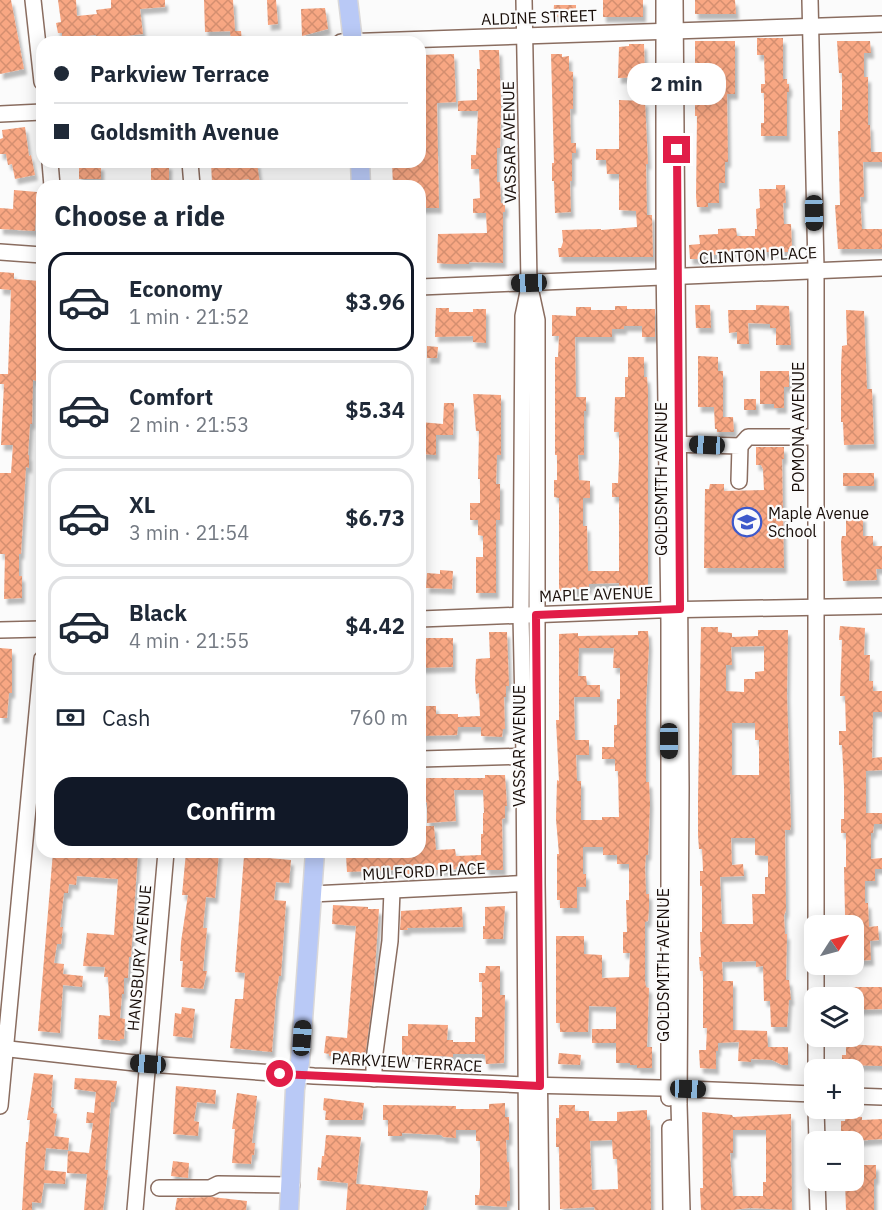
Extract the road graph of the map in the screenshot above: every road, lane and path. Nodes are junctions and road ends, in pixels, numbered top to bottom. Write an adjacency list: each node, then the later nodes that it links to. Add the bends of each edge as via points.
1 (33, 0): 10 (street)
2 (348, 0): 11 (main road)
3 (525, 0): 12 (street, VASSAR AVENUE)
4 (664, 0): 9 (street, GOLDSMITH AVENUE)
5 (675, 0): 9 (street, GOLDSMITH AVENUE)
6 (810, 0): 8 (street, POMONA AVENUE)
7 (882, 24): 8 (street, ALDINE STREET)
8 (810, 27): 9 (street, ALDINE STREET); 19 (street, POMONA AVENUE)
9 (670, 30): 12 (street, ALDINE STREET); 20 (street, GOLDSMITH AVENUE)
10 (37, 36)
11 (352, 36)
12 (525, 36): 13 (street, ALDINE STREET); 21 (street, VASSAR AVENUE)
13 (426, 39)
14 (36, 112): 15 (street)
15 (0, 114)
16 (0, 252): 17 (street)
17 (36, 255)
18 (882, 268): 19 (street, CLINTON PLACE)
19 (816, 269): 20 (street, CLINTON PLACE); 23 (street, POMONA AVENUE)
20 (671, 277): 21 (street, CLINTON PLACE); 24 (street, GOLDSMITH AVENUE)
21 (529, 283): 22 (street, CLINTON PLACE); 30 (street, VASSAR AVENUE, via 524,316 530,450)
22 (426, 287)
23 (815, 437): 25 (street, via 748,437); 28 (street, POMONA AVENUE)
24 (672, 444): 25 (street); 29 (street, GOLDSMITH AVENUE)
25 (740, 446): 26 (street)
26 (739, 481)
27 (882, 606): 28 (street, MAPLE AVENUE)
28 (816, 608): 29 (street, MAPLE AVENUE); 42 (street, POMONA AVENUE)
29 (674, 609): 30 (street, MAPLE AVENUE); 48 (street, GOLDSMITH AVENUE)
30 (529, 615): 31 (street, MAPLE AVENUE); 35 (street, VASSAR AVENUE)
31 (426, 619)
32 (36, 629): 33 (street)
33 (0, 630)
34 (36, 717): 43 (street)
35 (531, 755): 36 (street); 39 (street, VASSAR AVENUE)
36 (426, 759)
37 (165, 858): 44 (street, HANSBURY AVENUE)
38 (315, 858): 41 (main road)
39 (531, 883): 40 (street, MULFORD PLACE); 47 (street, VASSAR AVENUE)
40 (392, 891): 41 (street, MULFORD PLACE); 46 (street)
41 (312, 894): 45 (main road)
42 (816, 915)
43 (2, 1048): 44 (street, PARKVIEW TERRACE); 52 (street)
44 (148, 1064): 45 (street, PARKVIEW TERRACE); 57 (street, HANSBURY AVENUE)
45 (298, 1074): 46 (street, PARKVIEW TERRACE); 53 (main road)
46 (374, 1079): 47 (street, PARKVIEW TERRACE)
47 (532, 1086): 48 (street, PARKVIEW TERRACE); 59 (street, VASSAR AVENUE); 60 (street, VASSAR AVENUE)
48 (675, 1088): 49 (street, PARKVIEW TERRACE); 56 (street, GOLDSMITH AVENUE)
49 (804, 1094)
50 (864, 1096): 51 (street)
51 (882, 1097)
52 (0, 1106)
53 (292, 1185): 54 (street); 58 (main road)
54 (159, 1188)
55 (817, 1191): 61 (street)
56 (676, 1205)
57 (135, 1210)
58 (289, 1210)
59 (527, 1210)
60 (541, 1210)
61 (818, 1210)

